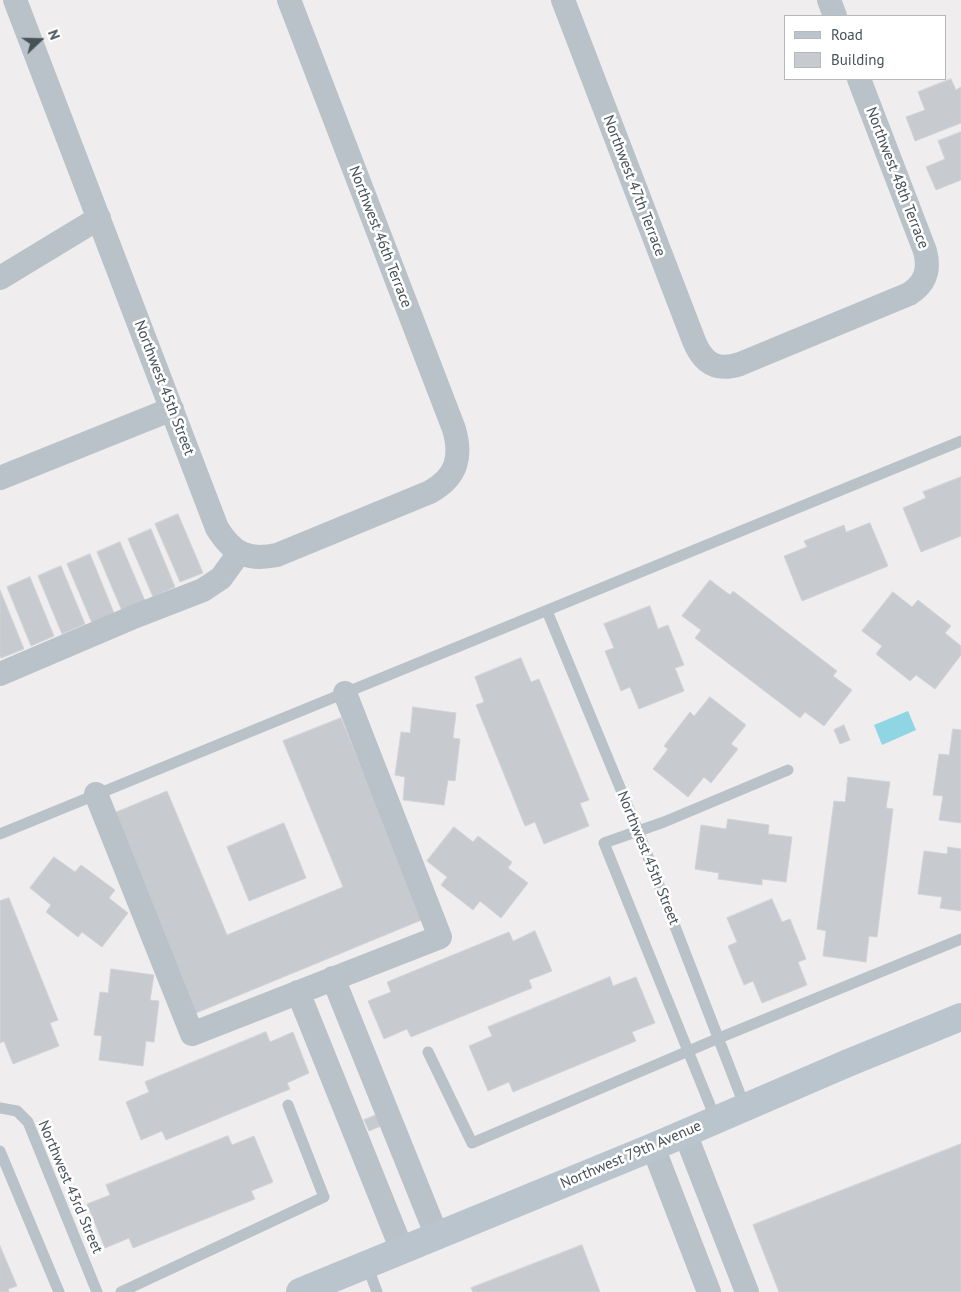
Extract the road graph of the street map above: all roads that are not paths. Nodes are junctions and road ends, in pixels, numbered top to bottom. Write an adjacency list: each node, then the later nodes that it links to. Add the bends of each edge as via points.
1 (15, 0): 7 (street, Northwest 45th Street)
2 (289, 0): 13 (street, Northwest 46th Terrace, via 454,429 458,451 450,474 430,492 278,555 261,558)
3 (563, 0): 9 (street, Northwest 47th Terrace, via 694,341 704,358 715,366 740,364 900,298)
4 (829, 0): 5 (street)
5 (835, 15)
6 (859, 80): 9 (street, Northwest 48th Terrace, via 925,252 928,266)
7 (99, 218): 8 (street); 10 (street, Northwest 45th Street)
8 (0, 278)
9 (925, 278)
10 (172, 409): 12 (street); 13 (street, Northwest 45th Street, via 217,528)
11 (961, 441): 14 (lane)
12 (0, 478)
13 (239, 553): 15 (street, via 221,578 203,590)
14 (547, 610): 16 (lane); 19 (lane, Northwest 45th Street)
15 (0, 674)
16 (345, 693): 18 (lane); 22 (street, via 440,937)
17 (788, 770): 19 (lane)
18 (96, 794): 20 (lane); 23 (street, via 192,1034)
19 (638, 831): 25 (lane, Northwest 45th Street); 26 (lane, via 604,843)
20 (0, 834)
21 (961, 939): 25 (lane)
22 (333, 978): 23 (street); 33 (street)
23 (298, 992): 36 (street)
24 (961, 1017): 29 (main road, Northwest 79th Avenue)
25 (719, 1038): 26 (lane); 29 (lane, Northwest 45th Street)
26 (689, 1051): 27 (lane, via 472,1143); 31 (lane)
27 (428, 1052)
28 (288, 1105): 42 (lane, via 324,1197)
29 (745, 1107): 31 (main road, Northwest 79th Avenue)
30 (0, 1108): 41 (lane, Northwest 43rd Street, via 16,1111 28,1122)
31 (716, 1120): 32 (main road, Northwest 79th Avenue)
32 (685, 1133): 34 (main road, Northwest 79th Avenue); 46 (street)
33 (400, 1144): 36 (street); 37 (street)
34 (653, 1147): 37 (main road, Northwest 79th Avenue); 45 (street)
35 (0, 1152): 40 (lane)
36 (366, 1159): 38 (street)
37 (437, 1236): 38 (main road, Northwest 79th Avenue)
38 (402, 1250): 39 (main road, Northwest 79th Avenue)
39 (367, 1264): 43 (main road, Northwest 79th Avenue); 44 (lane)
40 (59, 1292)
41 (97, 1292)
42 (121, 1292)
43 (300, 1292)
44 (377, 1292)
45 (709, 1292)
46 (746, 1292)

